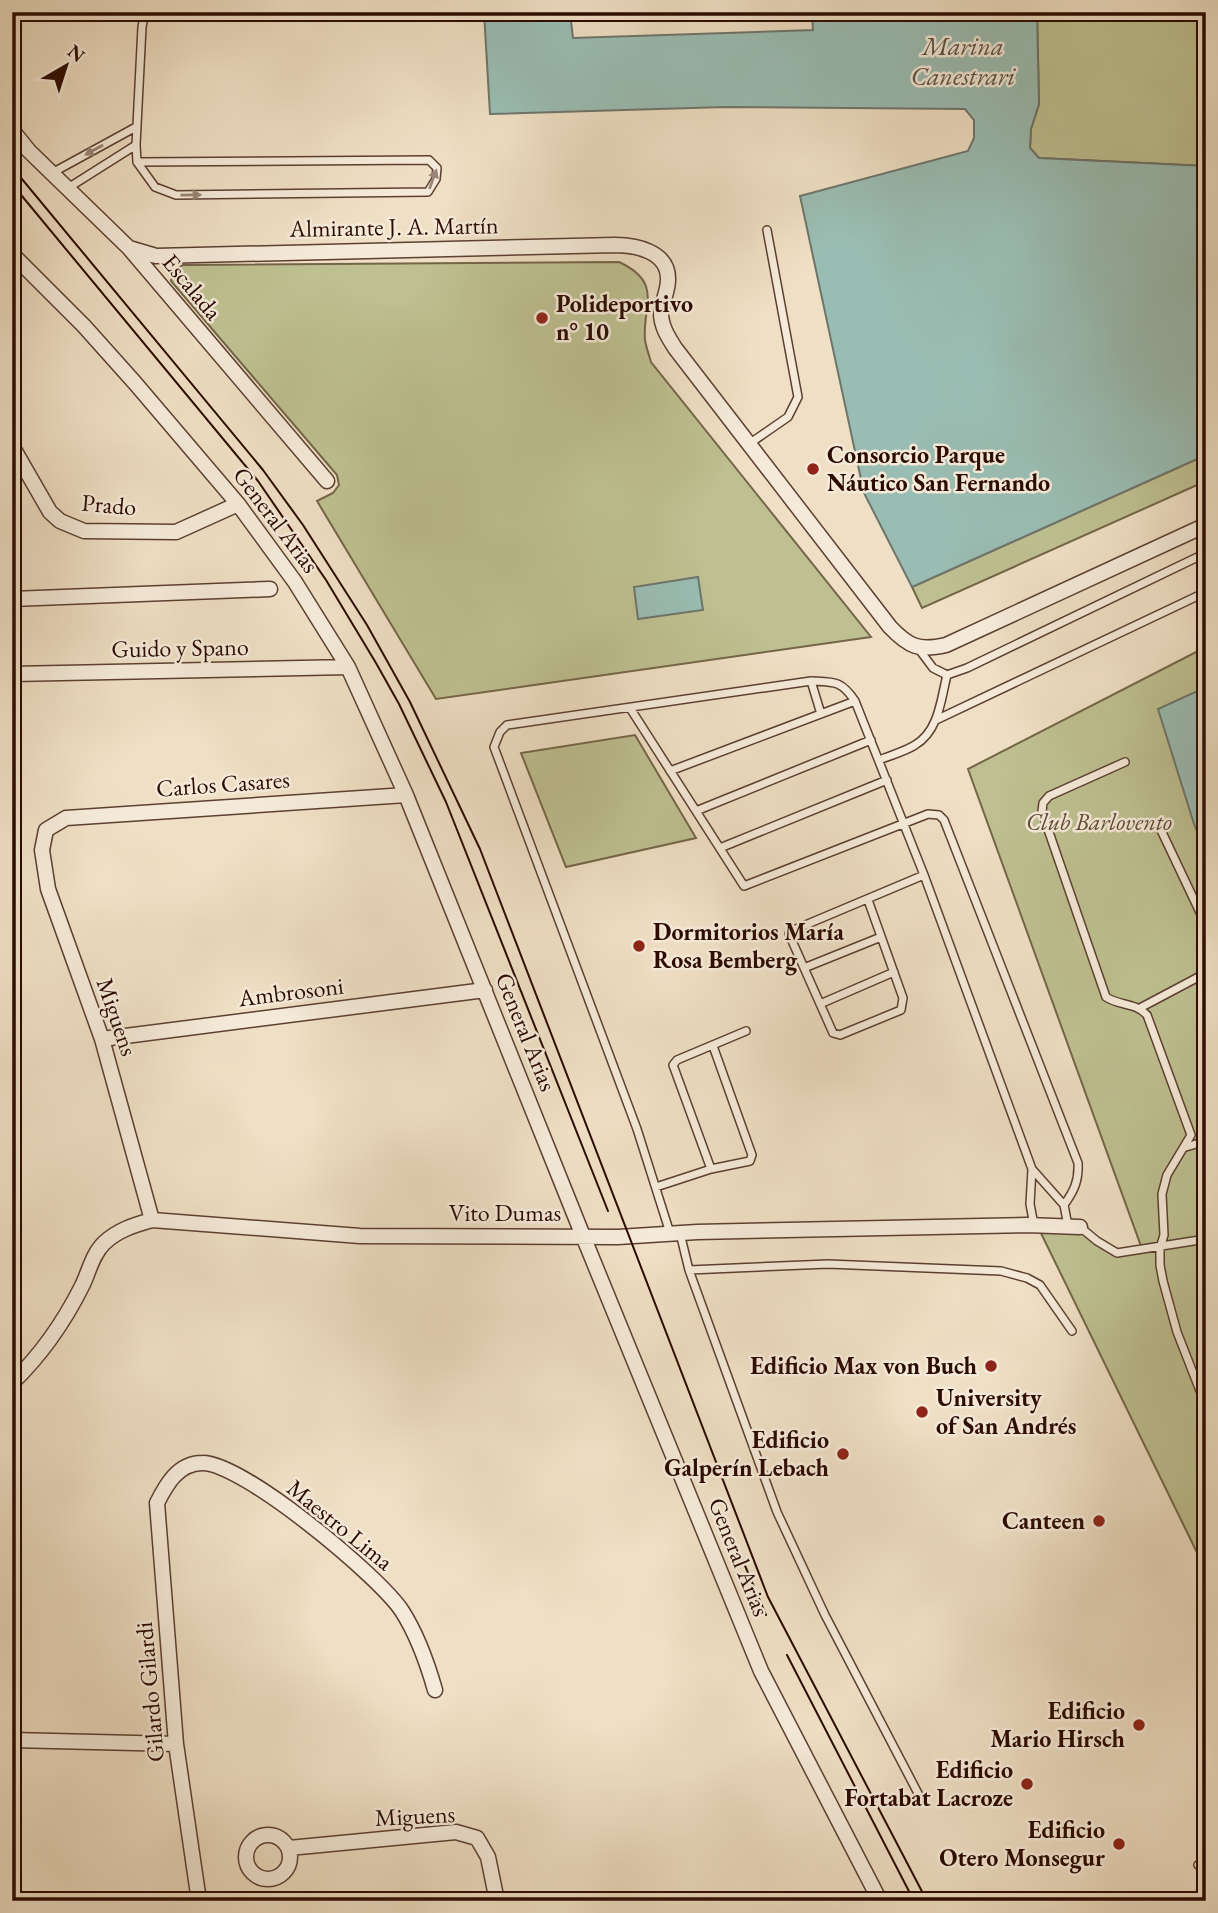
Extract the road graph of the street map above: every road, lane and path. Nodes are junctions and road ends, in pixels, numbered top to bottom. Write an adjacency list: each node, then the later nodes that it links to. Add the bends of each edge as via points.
1 (145, 12): 2 (lane)
2 (135, 127): 4 (lane); 6 (lane, one-way to 6)
3 (12, 130): 6 (street, Escalada)
4 (135, 145): 5 (lane); 7 (lane)
5 (137, 162): 5 (lane, one-way to 5, via 155,187 176,195 428,192 437,168 429,160)
6 (52, 173): 7 (street, Escalada)
7 (67, 188): 9 (street, Escalada)
8 (767, 230): 11 (lane, via 798,397 788,417)
9 (128, 248): 11 (street, Almirante J. A. Martín, via 156,256 632,245 659,257 666,267 661,312 666,335); 13 (street, Escalada)
10 (13, 256): 14 (street, General Arias, via 127,373)
11 (749, 444): 20 (street, via 890,627)
12 (12, 446): 14 (street, Prado, via 50,512 84,531 176,532)
13 (327, 481)
14 (238, 504): 21 (street, General Arias, via 295,582)
15 (1206, 525): 20 (street, via 946,645)
16 (1206, 553): 23 (lane)
17 (270, 589): 19 (street)
18 (1206, 592): 28 (lane)
19 (12, 599)
20 (918, 648): 23 (lane, via 933,668)
21 (348, 667): 22 (street, Guido y Spano); 34 (street, General Arias)
22 (12, 674)
23 (947, 675): 28 (lane)
24 (811, 681): 25 (lane, via 836,682); 26 (lane); 27 (lane)
25 (855, 701): 27 (lane); 29 (lane)
26 (630, 708): 32 (lane); 57 (lane, via 507,725 494,747)
27 (821, 714): 32 (lane)
28 (936, 720): 30 (lane, via 914,746)
29 (870, 740): 30 (lane); 35 (lane)
30 (878, 760): 33 (lane)
31 (1125, 762): 49 (lane, via 1049,796 1042,812 1106,997)
32 (670, 771): 35 (lane)
33 (887, 780): 36 (lane); 39 (lane)
34 (406, 795): 38 (street, Carlos Casares, via 66,818); 47 (street, General Arias)
35 (696, 810): 39 (lane)
36 (903, 822): 39 (lane, via 744,886); 40 (lane); 58 (lane, via 928,814 944,820 1078,1163 1079,1177)
37 (1160, 828): 42 (lane)
38 (46, 830): 51 (street, Miguens, via 42,850 48,889)
39 (720, 848)
40 (923, 875): 41 (lane); 56 (lane)
41 (868, 900): 43 (lane); 44 (lane, via 791,931)
42 (1206, 925)
43 (881, 937): 44 (lane); 45 (lane)
44 (804, 968): 48 (lane)
45 (894, 972): 48 (lane); 48 (lane, via 903,998 901,1010 840,1035 833,1033)
46 (1206, 973): 49 (lane)
47 (485, 990): 51 (street, Ambrosoni); 63 (street, General Arias)
48 (820, 1004)
49 (1140, 1007): 54 (lane, via 1147,1015 1191,1135)
50 (747, 1031): 52 (lane)
51 (102, 1040): 59 (street, Miguens)
52 (713, 1046): 55 (lane, via 674,1065); 55 (lane, via 752,1155 744,1164)
53 (1206, 1141): 54 (lane)
54 (1186, 1147): 65 (lane, via 1167,1175 1162,1194 1164,1235)
55 (711, 1169): 57 (lane)
56 (1032, 1169): 58 (lane); 60 (lane)
57 (656, 1187): 62 (lane)
58 (1064, 1205): 61 (lane)
59 (152, 1220): 63 (street, Vito Dumas, via 360,1236); 68 (street, Vito Dumas, via 131,1225 102,1245 56,1330)
60 (1034, 1225): 61 (street, Vito Dumas); 62 (street, Vito Dumas)
61 (1074, 1226): 65 (lane, via 1117,1252)
62 (675, 1234): 63 (street, Vito Dumas); 66 (lane)
63 (583, 1236): 78 (street, General Arias, via 761,1671)
64 (1206, 1239): 65 (lane)
65 (1160, 1248): 69 (lane, via 1173,1319)
66 (689, 1270): 67 (lane, via 828,1264 1001,1271 1040,1285); 74 (lane, via 777,1512)
67 (1072, 1331)
68 (12, 1383)
69 (1206, 1406)
70 (168, 1481): 71 (street, Maestro Lima, via 199,1462 216,1464 300,1517 361,1567 401,1609 427,1660); 73 (street, Gilardo Gilardi, via 157,1503)
71 (435, 1690)
72 (12, 1740): 73 (street)
73 (176, 1744): 76 (street, Gilardo Gilardi)
74 (922, 1801)
75 (289, 1848): 77 (street, Miguens, via 456,1832 477,1838 488,1857)
76 (199, 1901)
77 (497, 1901)
78 (880, 1901)

